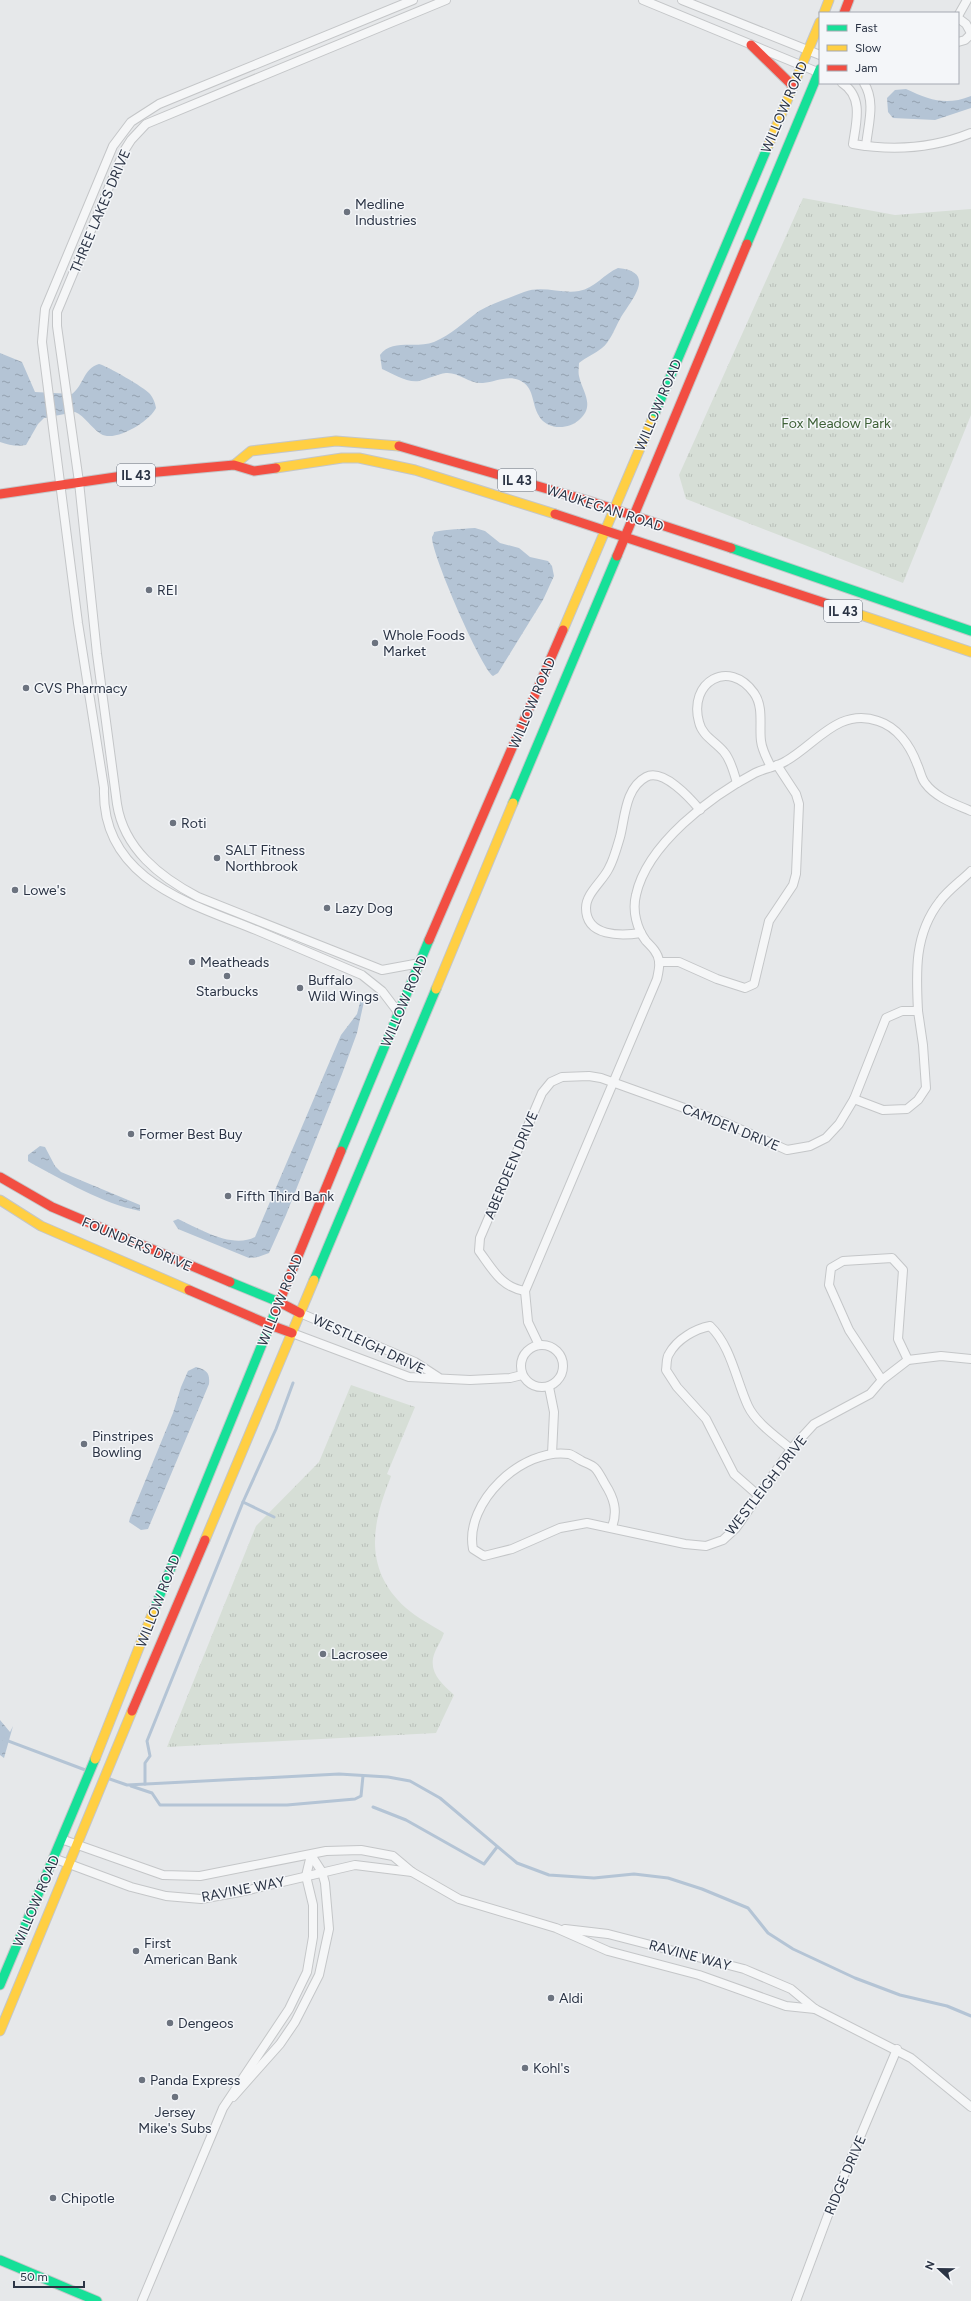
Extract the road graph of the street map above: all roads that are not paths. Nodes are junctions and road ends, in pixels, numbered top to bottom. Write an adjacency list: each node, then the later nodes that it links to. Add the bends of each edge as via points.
1 (413, 0): 28 (street, THREE LAKES DRIVE, via 159,104 140,114 125,128 113,146 43,315 42,342)
2 (446, 0): 27 (street, THREE LAKES DRIVE, via 158,117 138,132 124,151 57,312)
3 (643, 0): 15 (street)
4 (682, 0): 16 (street)
5 (829, 0): 8 (main road)
6 (849, 0): 9 (main road)
7 (967, 0): 10 (street)
8 (824, 12)
9 (844, 12)
10 (959, 15)
11 (959, 18): 13 (street)
12 (819, 24): 16 (main road, WILLOW ROAD)
13 (971, 34): 14 (street)
14 (959, 42)
15 (752, 45): 18 (street); 23 (main road)
16 (808, 50): 17 (street); 18 (main road, WILLOW ROAD)
17 (819, 55)
18 (802, 65): 19 (street); 23 (main road, WILLOW ROAD)
19 (819, 71)
20 (819, 73): 31 (main road, WILLOW ROAD)
21 (843, 84): 25 (street, via 851,90 857,106 853,144)
22 (864, 84): 25 (street, via 871,106)
23 (793, 86): 30 (main road, WILLOW ROAD)
24 (971, 133): 25 (street, via 948,142 930,145 892,148)
25 (866, 146)
26 (234, 465): 27 (main road, WAUKEGAN ROAD / IL 43); 30 (main road, WAUKEGAN ROAD / IL 43, via 251,451 336,441 393,445); 32 (main road, WAUKEGAN ROAD / IL 43, via 254,471 342,458 359,458 436,475)
27 (78, 482): 28 (main road, WAUKEGAN ROAD / IL 43); 42 (street, THREE LAKES DRIVE, via 97,654 119,814 130,840 142,856 176,885 198,897 382,970)
28 (60, 484): 29 (main road, WAUKEGAN ROAD / IL 43); 45 (street, THREE LAKES DRIVE, via 78,623 104,788 104,806 117,843 141,874 164,891 362,975 382,991)
29 (0, 494)
30 (614, 510): 31 (main road, WAUKEGAN ROAD / IL 43); 32 (main road, WILLOW ROAD)
31 (632, 516): 33 (main road, WILLOW ROAD); 34 (main road, WAUKEGAN ROAD / IL 43, via 780,564)
32 (605, 532): 33 (main road, WAUKEGAN ROAD / IL 43); 42 (main road, WILLOW ROAD)
33 (623, 538): 35 (main road, WAUKEGAN ROAD / IL 43); 52 (main road, WILLOW ROAD)
34 (971, 631)
35 (971, 652)
36 (774, 766): 37 (street); 37 (street, via 761,742 760,708 754,692 733,678 720,675 707,683 699,694 697,712 699,724 707,736 725,752); 39 (street, via 785,762 836,723 858,717 878,720 893,728 906,743 924,782 936,795); 43 (street, via 796,794 799,804 796,874 792,885 769,921 754,984 745,988 678,962)
37 (737, 783): 38 (street)
38 (700, 810): 41 (street, via 674,833 649,862 635,897 635,914); 41 (street, via 673,784 655,775 646,777 638,784 626,804 615,854 586,907 593,926 611,935)
39 (971, 812)
40 (971, 872): 44 (street, via 940,901 925,924 918,948)
41 (641, 933): 43 (street, via 655,951)
42 (420, 962): 45 (main road, WILLOW ROAD)
43 (659, 962): 46 (street, via 657,979)
44 (918, 1011): 47 (street, CAMDEN DRIVE, via 902,1011 886,1018); 47 (street, via 926,1088 918,1100 907,1109 883,1110)
45 (398, 1012): 51 (main road, WILLOW ROAD)
46 (614, 1081): 47 (street, CAMDEN DRIVE, via 726,1123 787,1150 810,1146 826,1138 839,1124); 50 (street); 50 (street, ABERDEEN DRIVE, via 589,1076 562,1077 551,1082 542,1093 480,1238 479,1251 499,1278 512,1289)
47 (854, 1099)
48 (0, 1177): 51 (main road, FOUNDERS DRIVE, via 52,1208)
49 (0, 1200): 53 (main road, FOUNDERS DRIVE, via 41,1226)
50 (525, 1291): 55 (street, via 528,1322)
51 (279, 1302): 52 (main road, FOUNDERS DRIVE); 53 (main road, WILLOW ROAD)
52 (300, 1313): 54 (main road, WILLOW ROAD); 59 (street, WESTLEIGH DRIVE, via 415,1362)
53 (270, 1325): 54 (main road, FOUNDERS DRIVE); 66 (main road, WILLOW ROAD)
54 (292, 1333): 59 (street, WESTLEIGH DRIVE, via 409,1377); 67 (main road, WILLOW ROAD)
55 (539, 1345): 58 (street, via 524,1356); 61 (street, via 553,1347 562,1358 563,1372)
56 (971, 1359): 57 (street, via 942,1356)
57 (908, 1360): 60 (street, WESTLEIGH DRIVE); 60 (street, via 898,1339 903,1270 892,1258 843,1261 831,1268 829,1285 849,1330)
58 (522, 1375): 59 (street, WESTLEIGH DRIVE, via 470,1380); 61 (street, via 536,1387)
59 (438, 1377)
60 (882, 1380): 62 (street, WESTLEIGH DRIVE, via 870,1394 814,1424)
61 (549, 1387): 63 (street, via 554,1412)
62 (791, 1449): 64 (street, WESTLEIGH DRIVE); 64 (street, via 769,1431 749,1408 721,1336 710,1326 684,1337 668,1354 666,1370 677,1387 706,1420 734,1474)
63 (552, 1454): 65 (street, WESTLEIGH DRIVE, via 570,1454 595,1468 610,1492 616,1514); 65 (street, WESTLEIGH DRIVE, via 517,1466 488,1495 470,1535 473,1549 484,1556 512,1549 560,1528 576,1524)
64 (760, 1496): 65 (street, WESTLEIGH DRIVE, via 728,1536 706,1546 685,1544)
65 (612, 1527)
66 (62, 1839): 67 (street, RAVINE WAY); 69 (main road, WILLOW ROAD)
67 (76, 1845): 68 (street, RAVINE WAY, via 163,1875 200,1876); 70 (main road, WILLOW ROAD)
68 (311, 1855): 71 (street); 72 (street, RAVINE WAY, via 361,1850 393,1856); 73 (street)
69 (53, 1858): 70 (street, RAVINE WAY); 75 (main road, WILLOW ROAD)
70 (68, 1864): 73 (street, RAVINE WAY, via 131,1887 166,1896 201,1899); 76 (main road, WILLOW ROAD)
71 (322, 1872): 72 (street, RAVINE WAY, via 355,1865); 73 (street, RAVINE WAY); 81 (street, via 328,1929 319,1975 280,2044)
72 (412, 1872): 74 (street, RAVINE WAY, via 459,1899)
73 (306, 1876): 81 (street, via 313,1905 314,1937 307,1972 289,2009)
74 (556, 1928): 77 (street, RAVINE WAY, via 608,1951 699,1975 786,2006); 77 (street, RAVINE WAY, via 608,1934 744,1969 791,1989)
75 (0, 1985): 76 (main road)
76 (16, 1990): 78 (main road, WILLOW ROAD)
77 (816, 2009): 79 (street, RAVINE WAY)
78 (0, 2030)
79 (898, 2049): 80 (street, RAVINE WAY); 85 (street, RIDGE DRIVE, via 834,2199)
80 (971, 2107)
81 (222, 2108): 84 (street)
82 (0, 2260): 83 (main road)
83 (93, 2300)
84 (142, 2301)
85 (796, 2301)

